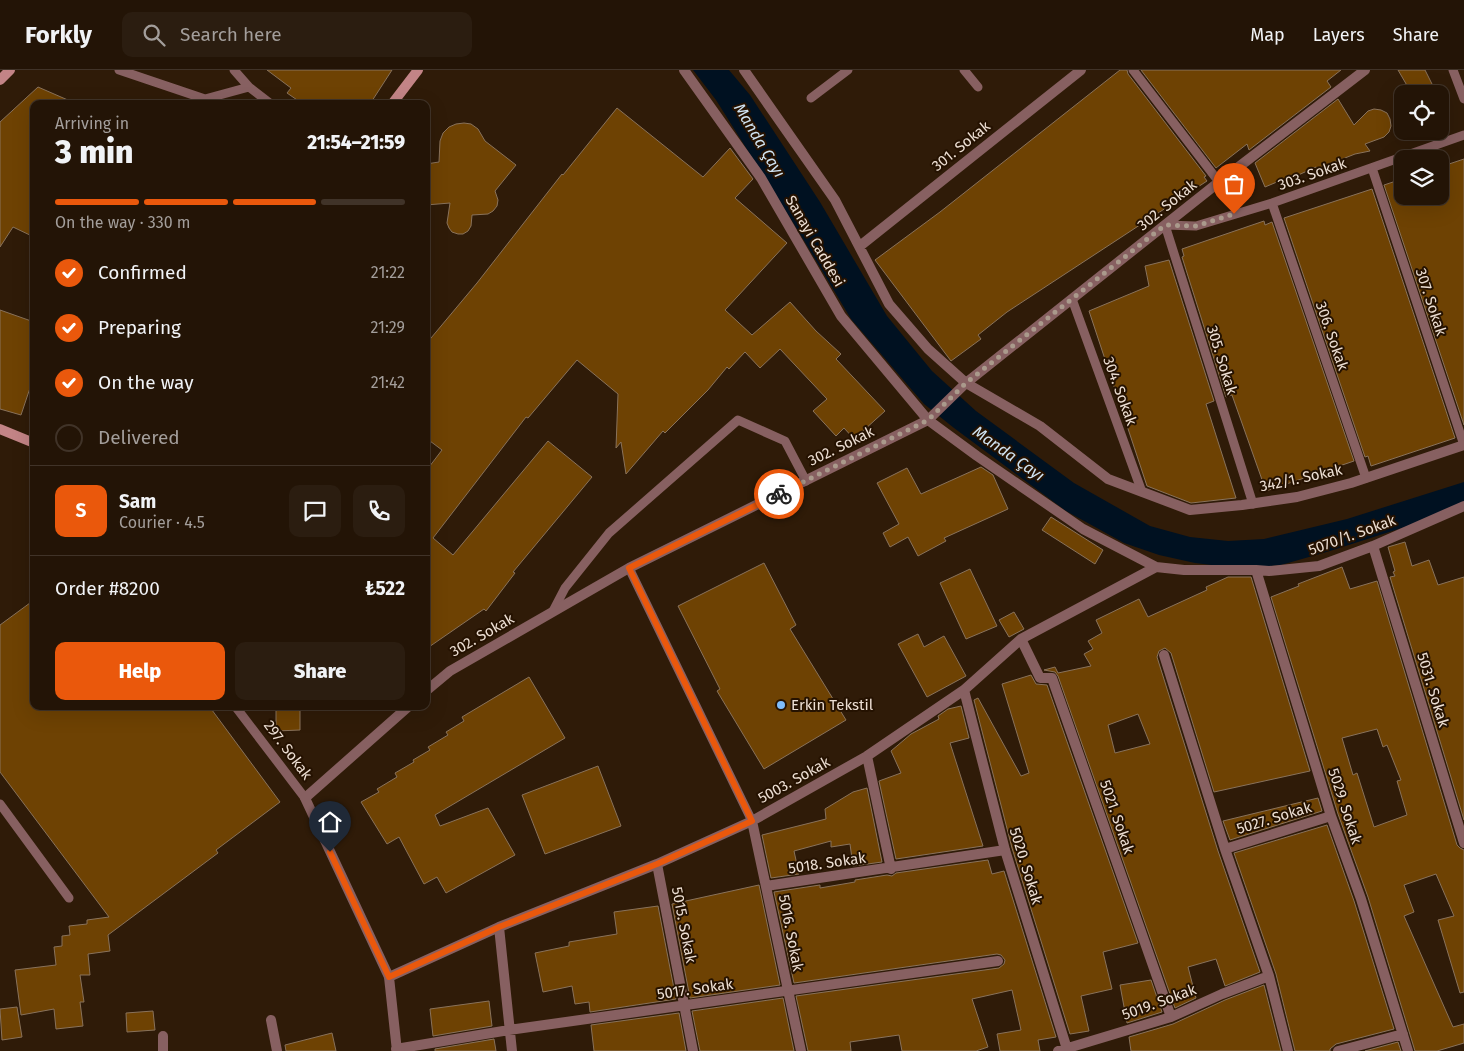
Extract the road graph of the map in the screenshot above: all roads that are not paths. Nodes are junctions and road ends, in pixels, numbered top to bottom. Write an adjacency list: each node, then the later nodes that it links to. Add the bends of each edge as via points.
1 (10, 70): 13 (main road)
2 (120, 70): 14 (lane, via 205,99)
3 (234, 70): 14 (lane)
4 (418, 70): 19 (main road)
5 (684, 70): 28 (street, Sanayi Caddesi, via 761,178 841,316)
6 (744, 70): 25 (street, 342/1. Sokak, via 835,200)
7 (848, 70): 16 (lane)
8 (964, 70): 15 (lane)
9 (1081, 70): 25 (street, 301. Sokak)
10 (1133, 70): 22 (lane)
11 (1365, 70): 22 (street, 302. Sokak)
12 (1453, 70): 17 (lane)
13 (0, 80)
14 (249, 87): 18 (lane)
15 (978, 87)
16 (811, 98)
17 (1464, 99)
18 (266, 100)
19 (395, 100)
20 (1464, 135): 21 (lane, 303. Sokak)
21 (1372, 168): 23 (lane, 303. Sokak); 31 (lane, 307. Sokak)
22 (1219, 182): 24 (street, 302. Sokak)
23 (1272, 203): 24 (lane, 303. Sokak, via 1196,226); 32 (lane, 306. Sokak)
24 (1165, 225): 26 (street, 302. Sokak); 35 (lane, 305. Sokak)
25 (860, 246): 27 (street, 342/1. Sokak, via 889,304 928,349)
26 (1072, 299): 27 (street, 302. Sokak); 34 (lane, 304. Sokak)
27 (966, 383): 28 (street, 302. Sokak); 34 (street, 342/1. Sokak, via 1040,426 1108,479)
28 (928, 420): 33 (street, 302. Sokak); 38 (street, via 1083,529)
29 (0, 429): 30 (main road)
30 (30, 441)
31 (1464, 445): 32 (street, 342/1. Sokak)
32 (1366, 478): 35 (street, 342/1. Sokak, via 1298,497)
33 (806, 480): 39 (street, 302. Sokak); 41 (lane, via 785,441 738,420 609,533 565,588)
34 (1142, 492): 35 (street, 342/1. Sokak, via 1190,510)
35 (1253, 504)
36 (1464, 506): 37 (street, 5070/1. Sokak)
37 (1373, 546): 40 (street, 5070/1. Sokak, via 1319,566); 53 (street, 5031. Sokak)
38 (1156, 567): 40 (street, 5070/1. Sokak); 42 (street, 5003. Sokak)
39 (629, 568): 41 (street, 302. Sokak); 52 (lane)
40 (1256, 570): 51 (street, 5029. Sokak)
41 (553, 612): 44 (street, 302. Sokak, via 450,671)
42 (1021, 639): 45 (street, 5003. Sokak); 66 (street, 5021. Sokak, via 1040,678 1052,678)
43 (1164, 655): 54 (street)
44 (430, 688)
45 (964, 690): 48 (street, 5003. Sokak); 55 (street, 5020. Sokak)
46 (238, 710): 49 (lane, 297. Sokak)
47 (403, 710): 49 (street)
48 (867, 756): 52 (street, 5003. Sokak); 57 (street, 5018. Sokak)
49 (305, 798): 63 (street, 297. Sokak)
50 (0, 804): 59 (lane)
51 (1331, 816): 54 (street, 5027. Sokak); 69 (street, 5029. Sokak)
52 (752, 821): 56 (street, 5003. Sokak); 58 (street, 5016. Sokak)
53 (1464, 843)
54 (1225, 849): 62 (street)
55 (1005, 850): 57 (street, 5018. Sokak); 72 (street, 5020. Sokak)
56 (657, 864): 60 (street, 5003. Sokak); 65 (street, 5015. Sokak)
57 (891, 868): 58 (street, 5018. Sokak)
58 (766, 886): 64 (street, 5016. Sokak)
59 (69, 898)
60 (499, 927): 63 (street, 5003. Sokak); 68 (street)
61 (998, 961): 64 (street, 5017. Sokak)
62 (1269, 976): 66 (street, 5019. Sokak); 78 (street)
63 (389, 977): 71 (street, 297. Sokak)
64 (787, 992): 65 (street, 5017. Sokak); 77 (street, 5016. Sokak)
65 (684, 1005): 68 (street, 5017. Sokak); 76 (street, 5015. Sokak)
66 (1171, 1017): 72 (street, 5019. Sokak)
67 (271, 1020): 74 (street)
68 (509, 1030): 71 (street, 5017. Sokak); 75 (street)
69 (1403, 1034): 79 (street); 80 (street, 5029. Sokak)
70 (163, 1036): 73 (street)
71 (396, 1050)
72 (1062, 1050)
73 (163, 1051)
74 (277, 1051)
75 (512, 1051)
76 (693, 1051)
77 (801, 1051)
78 (1288, 1051)
79 (1338, 1051)
80 (1408, 1051)

